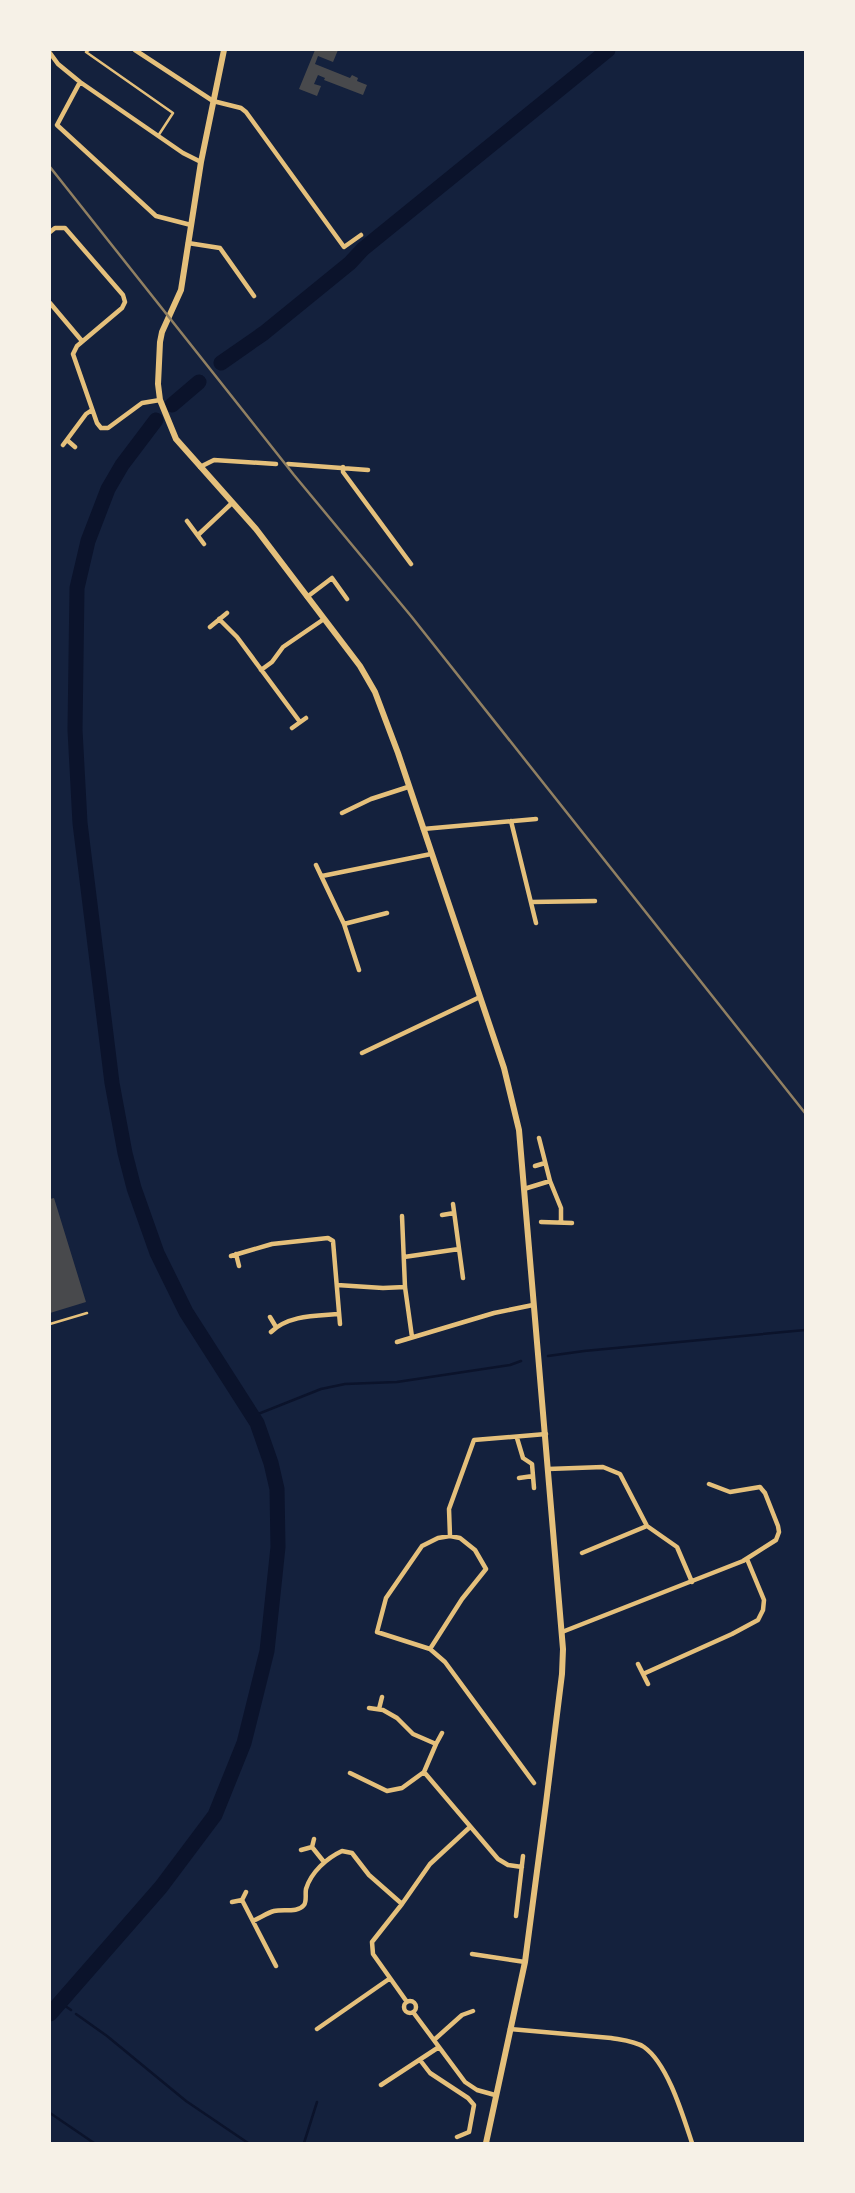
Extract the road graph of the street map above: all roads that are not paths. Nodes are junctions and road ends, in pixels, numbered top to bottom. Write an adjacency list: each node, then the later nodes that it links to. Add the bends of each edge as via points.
1 (135, 50): 6 (street)
2 (224, 50): 6 (main road)
3 (86, 51): 7 (lane, via 173,113)
4 (50, 53): 5 (street)
5 (80, 82): 7 (street); 9 (street, via 57,125 156,216)
6 (213, 101): 8 (main road); 11 (street, via 246,112 344,248)
7 (158, 136): 8 (street)
8 (201, 162): 9 (main road)
9 (191, 225): 12 (main road)
10 (50, 232): 15 (street, via 55,228 65,228 123,295 125,302 122,308)
11 (361, 235)
12 (188, 243): 13 (street, via 220,248); 16 (main road, via 181,290 160,342)
13 (254, 296)
14 (50, 303): 15 (street)
15 (82, 341): 17 (street, via 73,354)
16 (160, 400): 17 (street, via 142,403 108,428 102,428); 23 (main road, via 176,440)
17 (92, 410): 18 (street)
18 (67, 440): 19 (street); 20 (street)
19 (63, 445)
20 (75, 447)
21 (276, 464): 23 (street, via 214,460)
22 (288, 464): 24 (street)
23 (200, 467): 26 (main road)
24 (343, 467): 25 (street); 30 (street, via 343,472)
25 (368, 470)
26 (232, 503): 28 (street); 31 (main road, via 256,529)
27 (187, 521): 28 (street)
28 (198, 535): 29 (street)
29 (204, 544)
30 (411, 564)
31 (307, 597): 32 (street, via 332,578); 35 (main road)
32 (347, 599)
33 (227, 612): 34 (street)
34 (219, 619): 36 (street); 37 (street)
35 (324, 620): 37 (street, via 283,647); 41 (main road, via 360,666 375,692)
36 (210, 627)
37 (261, 670): 39 (street)
38 (306, 718): 39 (street)
39 (300, 722): 40 (street)
40 (292, 728)
41 (408, 787): 42 (street); 45 (main road)
42 (342, 813)
43 (536, 819): 44 (street)
44 (511, 822): 45 (street); 50 (street)
45 (423, 829): 46 (main road)
46 (432, 854): 48 (street); 55 (main road)
47 (316, 864): 48 (street)
48 (322, 876): 53 (street)
49 (595, 901): 50 (street)
50 (531, 902): 52 (street)
51 (387, 913): 53 (street)
52 (536, 923)
53 (344, 924): 54 (street)
54 (359, 970)
55 (480, 997): 56 (street); 61 (main road, via 515,1110)
56 (362, 1053)
57 (539, 1138): 58 (street)
58 (546, 1163): 59 (street); 60 (street)
59 (534, 1166)
60 (550, 1181): 61 (street); 67 (street, via 561,1208)
61 (524, 1189): 77 (main road)
62 (453, 1204): 63 (street)
63 (454, 1213): 64 (street); 69 (street)
64 (442, 1215)
65 (402, 1216): 72 (street)
66 (541, 1222): 67 (street)
67 (561, 1222): 68 (street)
68 (572, 1223)
69 (459, 1249): 72 (street); 74 (street)
70 (236, 1254): 71 (street); 73 (street); 75 (street, via 272,1244 328,1238 332,1241)
71 (231, 1256)
72 (404, 1257): 76 (street)
73 (239, 1266)
74 (463, 1278)
75 (337, 1285): 76 (street); 79 (street)
76 (405, 1287): 85 (street)
77 (533, 1305): 85 (street); 87 (main road)
78 (87, 1313): 81 (lane)
79 (339, 1314): 82 (street); 83 (street, via 307,1316)
80 (270, 1317): 83 (street)
81 (50, 1324)
82 (340, 1324)
83 (276, 1327): 84 (street)
84 (270, 1332)
85 (412, 1337): 86 (street)
86 (398, 1342)
87 (546, 1434): 88 (street); 89 (main road)
88 (517, 1438): 90 (street, via 523,1458 532,1464); 95 (street, via 474,1440 449,1509)
89 (548, 1468): 94 (street, via 603,1467 620,1474); 99 (main road)
90 (533, 1476): 91 (street); 93 (street)
91 (519, 1478)
92 (709, 1484): 97 (street, via 730,1492 760,1487 765,1493 778,1526 778,1536)
93 (534, 1488)
94 (647, 1526): 96 (street); 98 (street, via 677,1547)
95 (450, 1536): 100 (street, via 460,1538 475,1550 486,1569); 100 (street, via 422,1546 386,1598 377,1632)
96 (582, 1553)
97 (747, 1559): 98 (street); 102 (street, via 764,1600 764,1610 758,1620)
98 (692, 1582): 99 (street)
99 (562, 1632): 126 (main road, via 562,1674)
100 (430, 1649): 111 (street, via 445,1662)
101 (638, 1664): 102 (street)
102 (643, 1674): 103 (street)
103 (648, 1684)
104 (382, 1697): 106 (street)
105 (369, 1708): 106 (street)
106 (379, 1709): 108 (street, via 397,1718 413,1734)
107 (442, 1733): 108 (street)
108 (436, 1744): 109 (street)
109 (424, 1772): 110 (street, via 394,1791); 112 (street)
110 (350, 1773)
111 (534, 1782)
112 (470, 1827): 118 (street, via 502,1862); 122 (street, via 430,1864)
113 (314, 1839): 114 (street)
114 (312, 1847): 115 (street); 117 (street)
115 (301, 1850)
116 (523, 1856): 118 (street)
117 (324, 1862): 122 (street, via 342,1851 349,1851 374,1880); 124 (street, via 307,1886 302,1907 273,1911)
118 (522, 1867): 123 (street)
119 (246, 1892): 120 (street)
120 (242, 1900): 121 (street); 124 (street)
121 (232, 1902)
122 (402, 1904): 128 (street, via 371,1946)
123 (516, 1916)
124 (253, 1921): 127 (street)
125 (472, 1954): 126 (street)
126 (525, 1962): 133 (main road)
127 (276, 1966)
128 (389, 1979): 129 (street); 132 (street)
129 (407, 2002): 131 (street, via 416,2004); 131 (street, via 405,2010)
130 (473, 2011): 134 (street, via 462,2015)
131 (414, 2012): 134 (street)
132 (317, 2029)
133 (510, 2029): 138 (main road); 141 (street, via 611,2038 644,2048 662,2068)
134 (434, 2040): 135 (street)
135 (439, 2047): 136 (street); 138 (street, via 468,2084)
136 (420, 2060): 137 (street); 139 (street, via 430,2073 474,2105 469,2132)
137 (382, 2085)
138 (495, 2095): 140 (main road)
139 (456, 2137)
140 (486, 2143)
141 (692, 2143)

